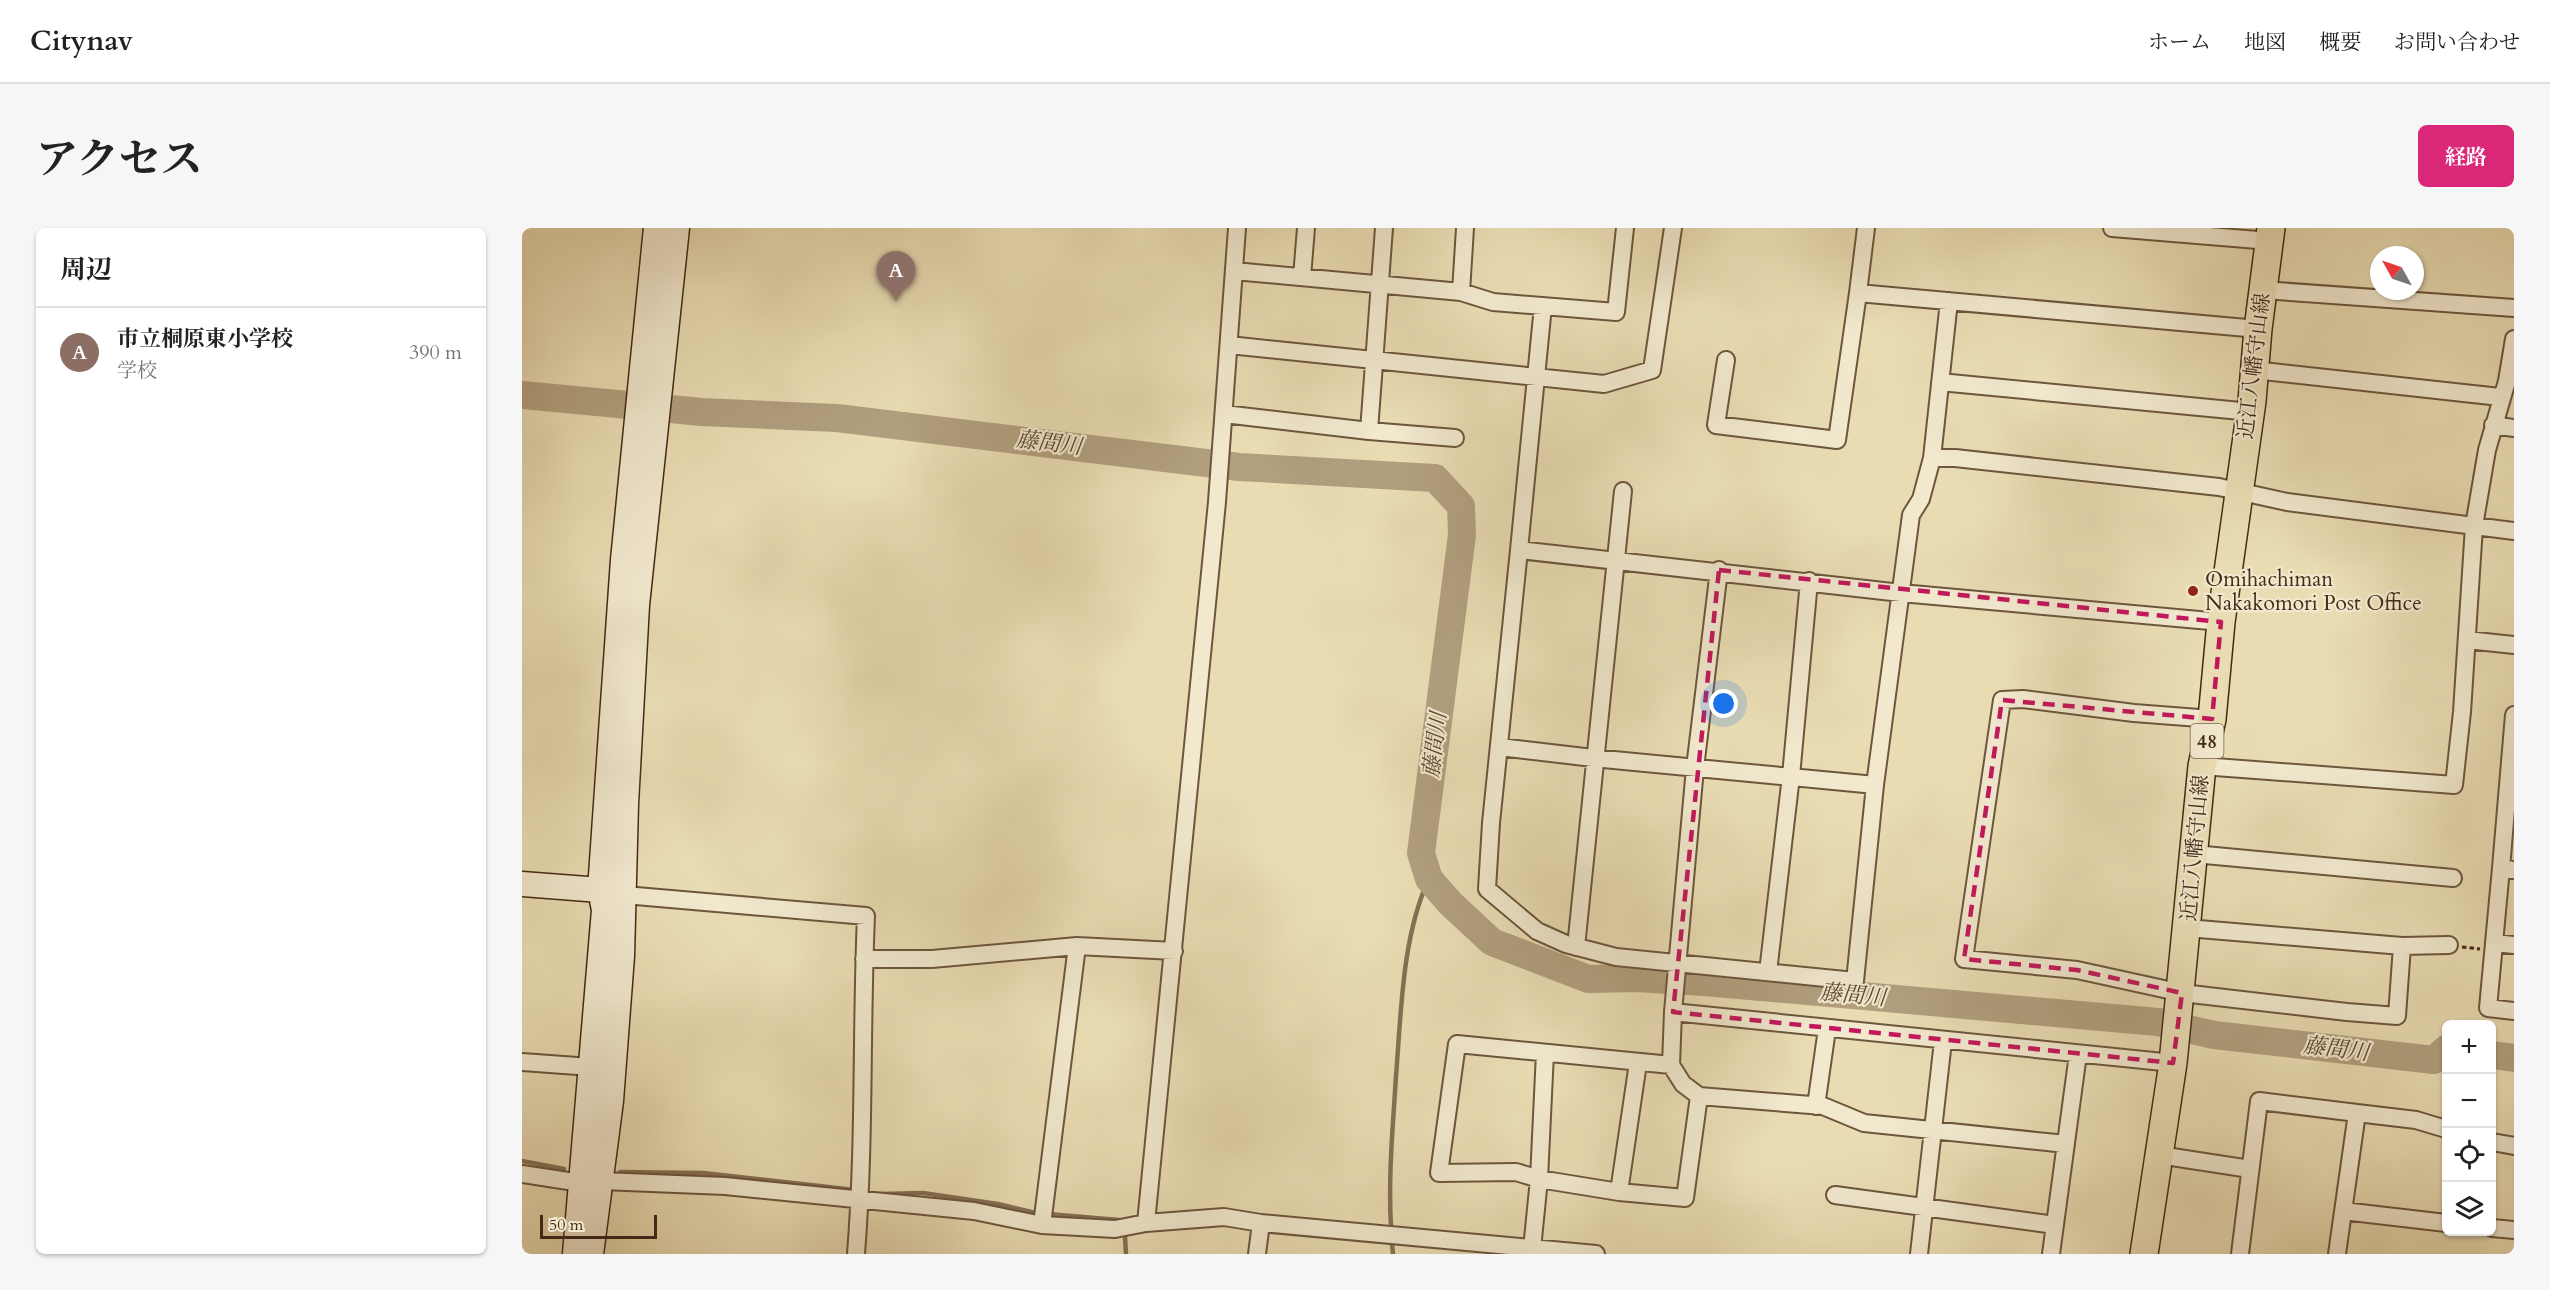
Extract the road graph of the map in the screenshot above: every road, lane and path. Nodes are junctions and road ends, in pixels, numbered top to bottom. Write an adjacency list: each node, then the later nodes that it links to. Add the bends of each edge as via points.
1 (656, 228): 29 (street)
2 (677, 228): 29 (street)
3 (1237, 228): 12 (street)
4 (1306, 228): 13 (street)
5 (1384, 228): 14 (street)
6 (1465, 228): 16 (street)
7 (1625, 228): 19 (street, via 1616,312)
8 (1673, 228): 27 (street, via 1652,370 1604,384)
9 (1866, 228): 17 (street)
10 (2112, 228): 11 (street)
11 (2270, 235): 15 (main road, 近江八幡守山線 / 48)
12 (1234, 271): 13 (street); 23 (street)
13 (1302, 277): 14 (street)
14 (1379, 284): 16 (street); 24 (street)
15 (2263, 290): 20 (street); 21 (main road, 近江八幡守山線 / 48)
16 (1461, 292): 19 (street, via 1493,302)
17 (1858, 293): 18 (street); 25 (street, via 1837,440 1716,425)
18 (1949, 301): 21 (street); 28 (street)
19 (1543, 306): 27 (street)
20 (2514, 308)
21 (2258, 329): 26 (main road, 近江八幡守山線 / 48)
22 (2514, 339): 30 (street, via 2507,381)
23 (1229, 345): 24 (street); 32 (street)
24 (1374, 359): 27 (street); 35 (street)
25 (1726, 360)
26 (2254, 370): 30 (street); 31 (main road, 近江八幡守山線 / 48)
27 (1538, 377): 42 (street)
28 (1940, 382): 31 (street); 37 (street)
29 (649, 393): 63 (street, via 610,724)
30 (2500, 397): 33 (street)
31 (2251, 412): 39 (main road, 近江八幡守山線 / 48)
32 (1224, 421): 35 (street); 71 (street)
33 (2493, 425): 34 (street); 40 (street)
34 (2514, 428)
35 (1369, 431): 36 (street)
36 (1455, 438)
37 (1932, 458): 39 (street); 46 (street, via 1921,499 1911,515)
38 (1623, 491): 43 (street)
39 (2238, 491): 40 (street, via 2287,502); 47 (main road, 近江八幡守山線 / 48)
40 (2474, 526): 41 (street); 48 (street)
41 (2514, 531)
42 (1519, 550): 43 (street); 53 (street)
43 (1617, 560): 44 (street); 54 (street)
44 (1719, 570): 45 (street); 56 (street)
45 (1809, 581): 46 (street); 57 (street)
46 (1901, 593): 47 (street); 58 (street)
47 (2221, 622): 51 (main road, 近江八幡守山線 / 48)
48 (2466, 640): 49 (street); 55 (street, via 2454,785)
49 (2514, 645)
50 (2514, 715): 52 (street)
51 (2212, 719): 55 (main road, 近江八幡守山線 / 48); 75 (street, via 2002,700 1964,959 2078,970)
52 (2513, 737): 60 (street)
53 (1500, 747): 54 (street); 69 (street, via 1487,889 1537,931)
54 (1593, 758): 56 (street); 69 (street)
55 (2202, 766): 59 (main road, 近江八幡守山線 / 48)
56 (1695, 768): 57 (street); 73 (street)
57 (1791, 776): 58 (street); 74 (street)
58 (1875, 785): 74 (street, via 1855,981)
59 (2194, 854): 61 (street); 64 (main road, 近江八幡守山線 / 48)
60 (2508, 869): 70 (street)
61 (2452, 878)
62 (522, 884): 63 (street)
63 (611, 894): 72 (street, via 867,916); 86 (street, via 604,910); 99 (street, via 622,956 612,1101)
64 (2187, 928): 68 (street); 75 (main road, 近江八幡守山線 / 48)
65 (2449, 945): 68 (street); 70 (path)
66 (2514, 945): 70 (street)
67 (1077, 946): 71 (street); 72 (street, via 932,959); 105 (street)
68 (2402, 946): 75 (street, via 2397,1016)
69 (1576, 947): 73 (street, via 1616,957)
70 (2494, 947): 76 (street, via 2488,1008)
71 (1174, 951): 106 (street)
72 (864, 959): 102 (street)
73 (1679, 962): 74 (street); 77 (street)
74 (1768, 972)
75 (2181, 993): 84 (main road, 近江八幡守山線 / 48)
76 (2514, 1011)
77 (1672, 1012): 78 (street); 85 (street)
78 (1827, 1029): 79 (street); 88 (street)
79 (1943, 1041): 81 (street); 91 (street)
80 (1545, 1053): 83 (street); 98 (street); 98 (street, via 1458,1044 1439,1173 1516,1172)
81 (2078, 1054): 84 (street); 93 (street)
82 (522, 1062): 86 (street)
83 (1638, 1063): 85 (street); 100 (street)
84 (2173, 1064): 95 (main road, 近江八幡守山線 / 48)
85 (1671, 1065): 87 (street, via 1683,1084)
86 (591, 1067): 99 (street)
87 (1700, 1096): 88 (street); 100 (street, via 1685,1198)
88 (1816, 1106): 91 (street, via 1834,1109 1864,1123)
89 (2357, 1113): 90 (street, via 2416,1120); 96 (street, via 2259,1101); 104 (street)
90 (2443, 1128)
91 (1932, 1129): 93 (street); 103 (street)
92 (2496, 1143): 94 (street)
93 (2066, 1144): 109 (street)
94 (2514, 1146)
95 (2159, 1155): 96 (street); 120 (main road, 近江八幡守山線 / 48)
96 (2250, 1169): 121 (street)
97 (522, 1174): 99 (street)
98 (1539, 1179): 100 (street); 112 (street)
99 (592, 1182): 102 (street, via 725,1186); 113 (street); 114 (street)
100 (1619, 1192)
101 (1835, 1195): 103 (street)
102 (860, 1200): 105 (street); 115 (street)
103 (1924, 1208): 109 (street); 118 (street)
104 (2343, 1211): 108 (street); 122 (street)
105 (1044, 1217): 106 (street, via 1115,1229)
106 (1146, 1222): 107 (street, via 1224,1217)
107 (1261, 1223): 112 (street); 116 (street)
108 (2442, 1223)
109 (2055, 1225): 119 (street)
110 (2496, 1228): 111 (street)
111 (2514, 1230)
112 (1532, 1249): 117 (street)
113 (575, 1254)
114 (591, 1254)
115 (856, 1254)
116 (1257, 1254)
117 (1596, 1254)
118 (1919, 1254)
119 (2051, 1254)
120 (2144, 1254)
121 (2240, 1254)
122 (2337, 1254)

